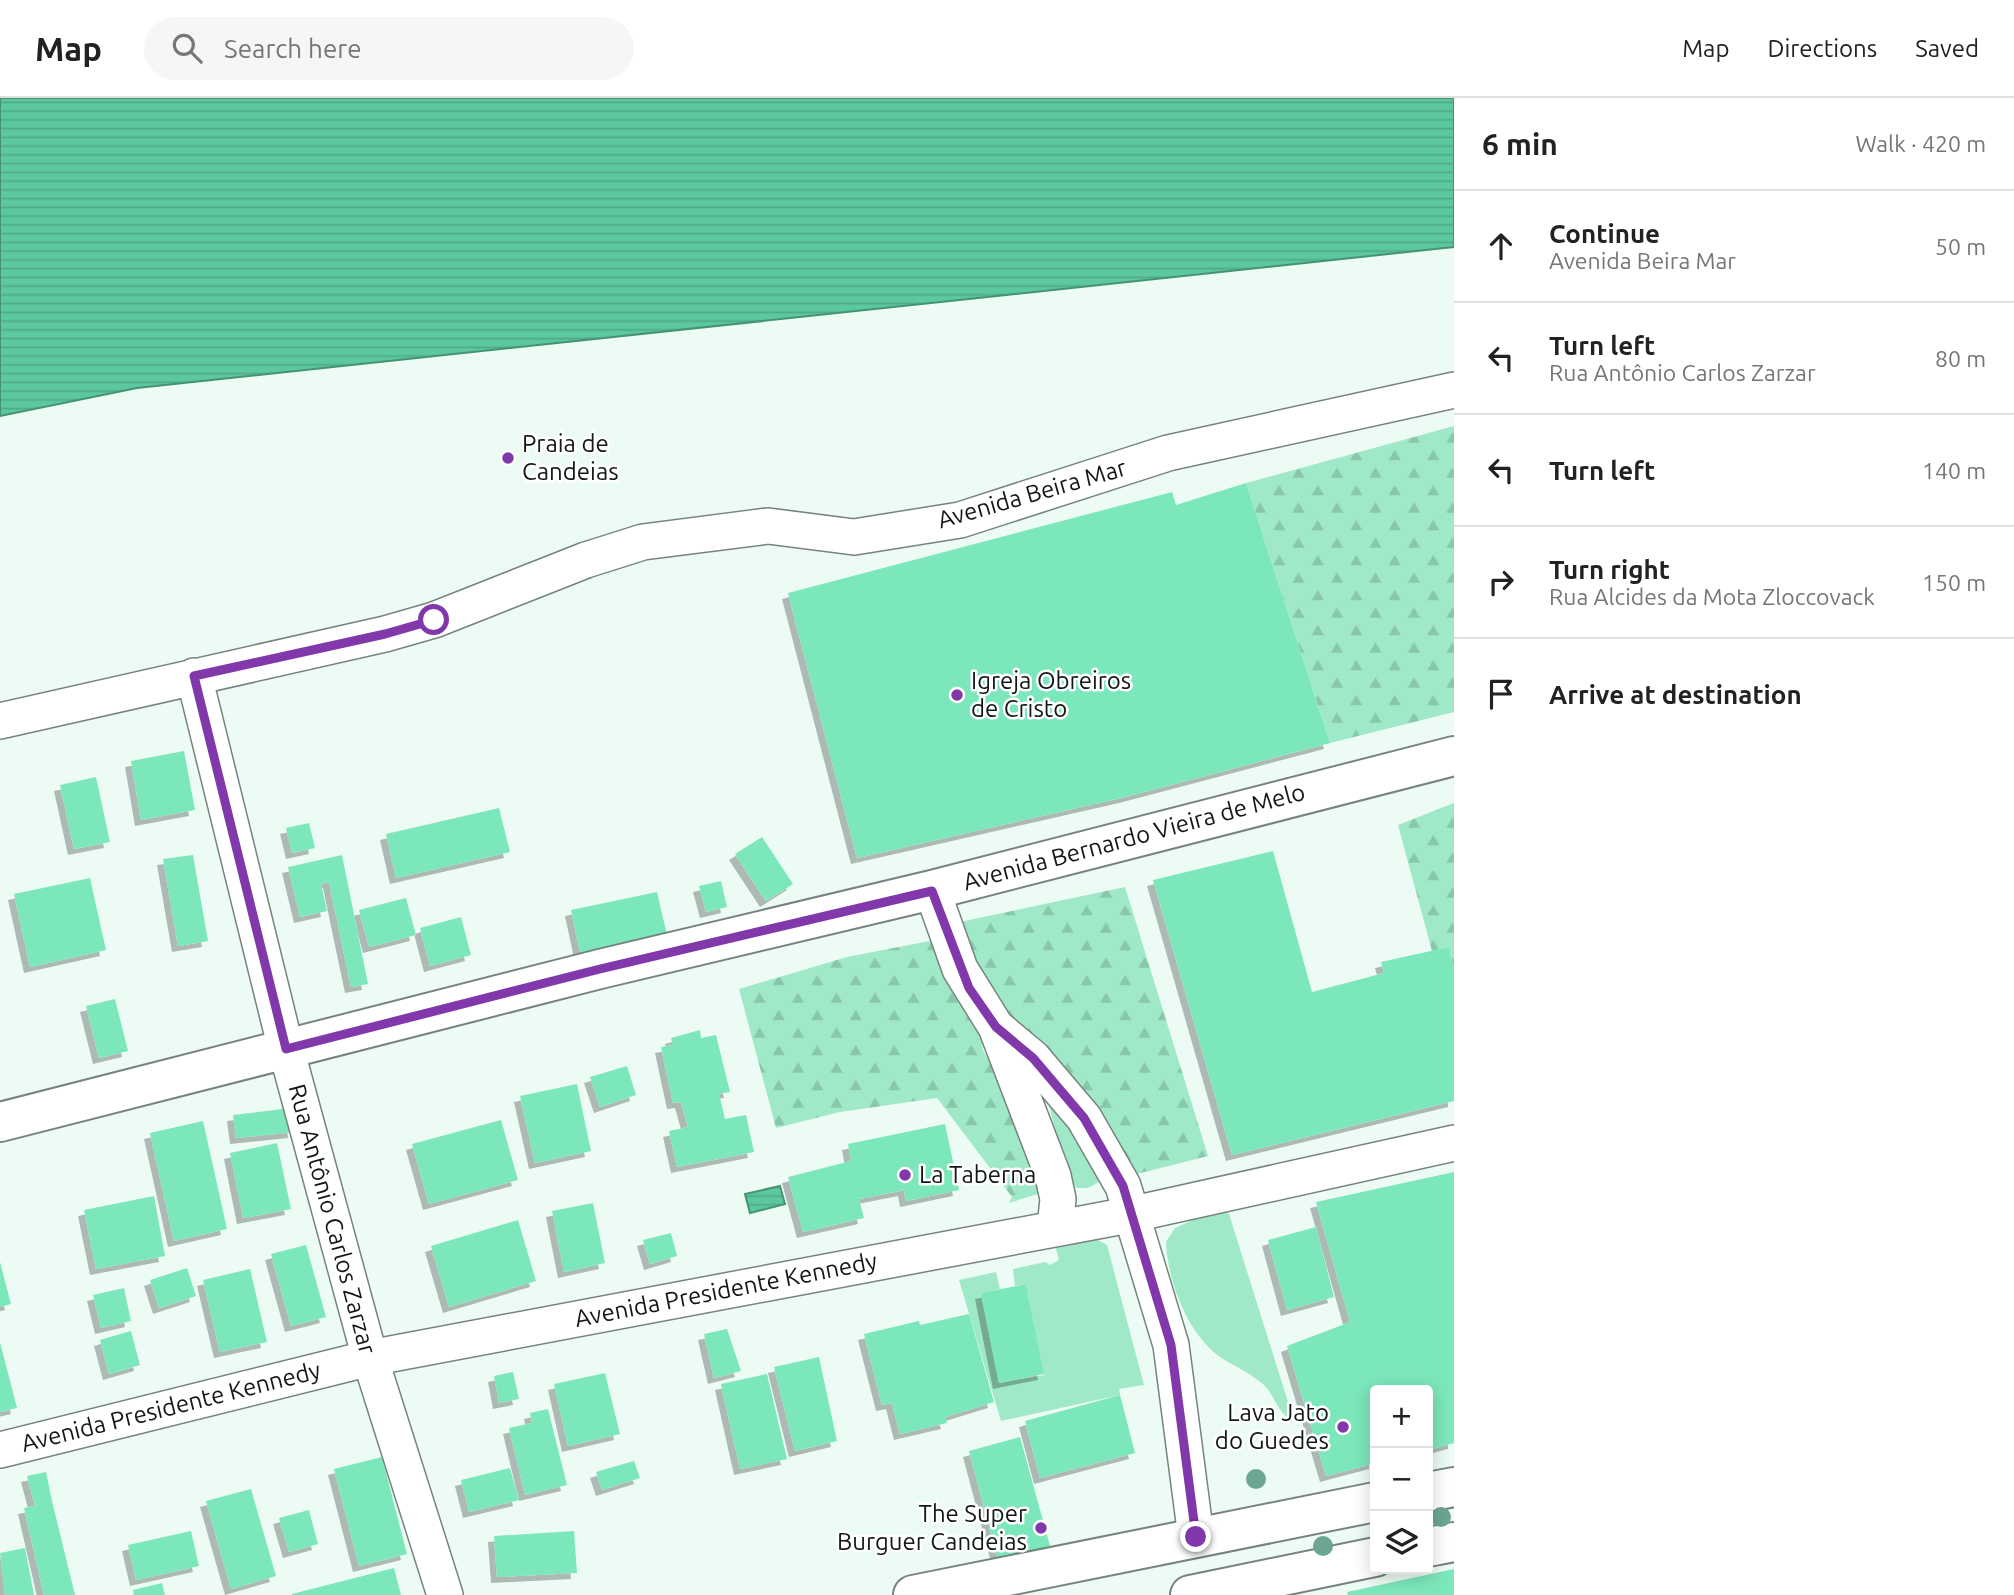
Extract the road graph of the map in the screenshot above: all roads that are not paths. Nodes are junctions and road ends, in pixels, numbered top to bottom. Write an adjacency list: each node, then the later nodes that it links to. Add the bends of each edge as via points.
1 (1454, 390): 2 (street, Avenida Beira Mar, via 1168,453 960,520 854,537 768,526 643,542 422,623)
2 (194, 676): 3 (street, Avenida Beira Mar); 7 (street, Rua Antônio Carlos Zarzar)
3 (0, 721)
4 (1454, 756): 5 (main road, Avenida Bernardo Vieira de Melo)
5 (932, 891): 6 (street, via 960,969); 7 (main road, Avenida Bernardo Vieira de Melo)
6 (996, 1027): 10 (street, via 1033,1058 1084,1118 1123,1186); 11 (street, via 1053,1176 1058,1199)
7 (286, 1049): 8 (main road, Avenida Bernardo Vieira de Melo); 12 (street, Rua Antônio Carlos Zarzar)
8 (0, 1122)
9 (1454, 1143): 10 (street, Avenida Presidente Kennedy)
10 (1129, 1215): 11 (street, Avenida Presidente Kennedy); 17 (street, via 1171,1345)
11 (1055, 1228): 12 (street, Avenida Presidente Kennedy)
12 (370, 1358): 13 (street, Avenida Presidente Kennedy); 22 (street, Rua Antônio Carlos Zarzar)
13 (0, 1450)
14 (1454, 1487): 15 (main road)
15 (1433, 1491)
16 (1370, 1503): 17 (main road)
17 (1196, 1537): 23 (main road)
18 (1454, 1542): 19 (main road)
19 (1433, 1546)
20 (1370, 1558): 21 (main road)
21 (1235, 1589): 24 (main road)
22 (445, 1595)
23 (913, 1595)
24 (1190, 1595)

